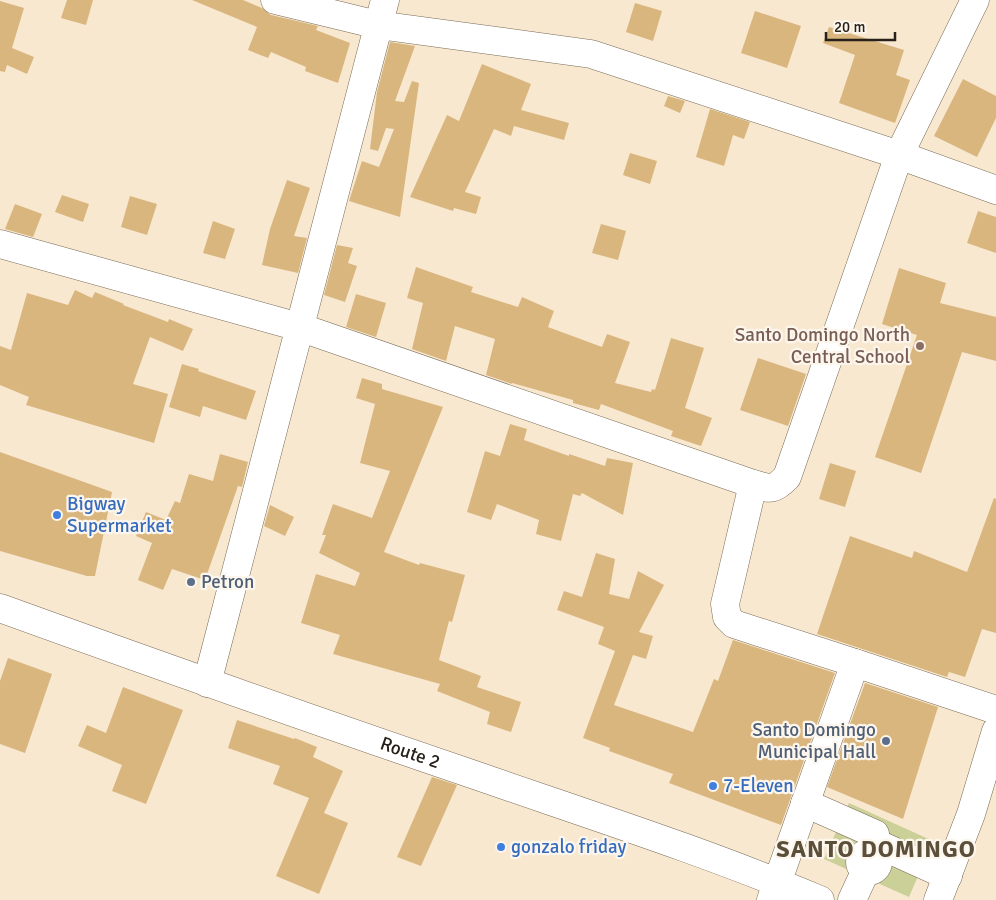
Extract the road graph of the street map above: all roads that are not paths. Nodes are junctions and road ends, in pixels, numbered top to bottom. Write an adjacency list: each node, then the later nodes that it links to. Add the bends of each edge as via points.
1 (274, 0): 3 (main road)
2 (975, 0): 4 (main road)
3 (382, 12): 4 (main road, via 591,54); 7 (main road)
4 (899, 155): 5 (main road); 8 (main road, via 787,477 777,487)
5 (996, 190)
6 (0, 244): 7 (main road)
7 (299, 327): 8 (main road); 11 (main road)
8 (753, 484): 10 (main road, via 724,604 727,617 734,624)
9 (0, 608): 11 (main road, Route 2)
10 (855, 663): 12 (main road); 14 (main road)
11 (207, 683): 17 (main road, Route 2, via 622,826)
12 (996, 710)
13 (996, 731): 16 (main road, via 972,814)
14 (804, 807): 15 (main road); 17 (main road)
15 (875, 847): 16 (main road); 19 (main road)
16 (946, 881)
17 (774, 891): 18 (main road, Route 2)
18 (820, 900)
19 (852, 900)

